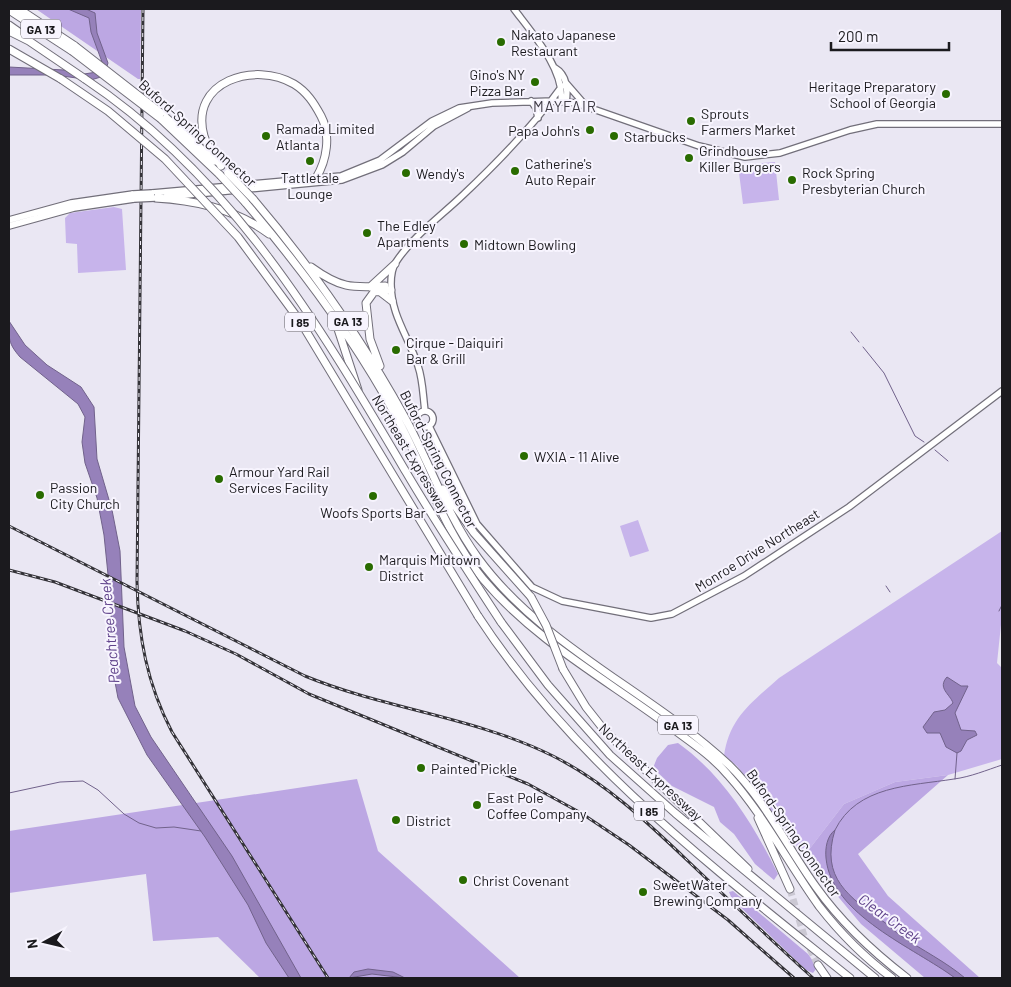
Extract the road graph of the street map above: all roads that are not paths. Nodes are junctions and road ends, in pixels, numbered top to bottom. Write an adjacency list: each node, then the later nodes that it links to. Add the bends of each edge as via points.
1 (19, 9): 7 (highway, Buford-Spring Connector / GA 13)
2 (514, 9): 9 (main road, via 559,70)
3 (9, 10): 7 (highway, Buford-Spring Connector / GA 13)
4 (9, 25): 6 (highway)
5 (9, 31): 6 (highway, Northeast Expressway / I 85)
6 (29, 41): 42 (highway, Northeast Expressway / I 85, bridge, via 107,94 168,143 228,205 261,245 326,339 429,510 501,622 548,685 610,755)
7 (73, 48): 15 (highway, Buford-Spring Connector / GA 13, bridge)
8 (10, 49): 45 (highway, Northeast Expressway / I 85, bridge, via 115,116 165,159 238,237 300,321 478,616 542,701 621,786)
9 (564, 84): 11 (main road, Monroe Drive Northeast); 12 (main road); 13 (main road)
10 (531, 101): 11 (main road); 14 (main road); 16 (main road)
11 (553, 101): 12 (main road); 16 (main road, Monroe Drive Northeast)
12 (563, 101): 13 (main road)
13 (586, 106): 17 (main road, via 699,146 746,157 780,153 877,124)
14 (468, 108): 19 (main road, via 459,108 432,121 373,164 340,176); 20 (main road, via 434,126 382,165 342,180)
15 (161, 116): 18 (highway, Buford-Spring Connector / GA 13); 24 (highway, Buford-Spring Connector / GA 13, bridge, via 220,175)
16 (538, 118): 26 (main road, Monroe Drive Northeast, via 465,194 421,233)
17 (1002, 124)
18 (221, 166): 19 (highway, via 204,135 202,120 207,101 214,90 229,80 268,75 303,91 323,119 327,144); 25 (highway, Buford-Spring Connector / GA 13, bridge, via 253,199)
19 (316, 178): 20 (main road)
20 (153, 195): 21 (main road, bridge); 24 (highway, via 219,210 261,228)
21 (133, 197): 22 (main road, via 93,198); 23 (main road, via 74,208)
22 (9, 220)
23 (9, 226)
24 (278, 241): 31 (highway, Buford-Spring Connector / GA 13)
25 (306, 264): 27 (highway, via 349,287); 32 (highway, Buford-Spring Connector / GA 13, via 349,322)
26 (395, 264): 27 (highway); 28 (main road, Monroe Drive Northeast)
27 (369, 287): 28 (highway)
28 (391, 288): 29 (highway); 30 (main road, Monroe Drive Northeast)
29 (379, 291): 30 (highway); 32 (highway, via 368,297 365,311 370,339)
30 (392, 301): 34 (main road, Monroe Drive Northeast, via 398,324 418,365)
31 (329, 308): 35 (highway, Buford-Spring Connector / GA 13); 39 (highway, via 360,395 430,516 478,580 518,618)
32 (384, 381): 35 (highway, Buford-Spring Connector / GA 13)
33 (1002, 391): 36 (main road, Monroe Drive Northeast, via 849,508 744,576 672,614 651,618 562,601 532,587 477,524)
34 (425, 411): 36 (main road, Monroe Drive Northeast, via 432,416); 36 (main road, Monroe Drive Northeast, via 419,415 419,423 424,427)
35 (401, 418): 37 (highway, Buford-Spring Connector / GA 13)
36 (430, 426)
37 (411, 438): 38 (highway, Buford-Spring Connector / GA 13); 39 (highway, Buford-Spring Connector / GA 13, via 436,504 471,563 496,594)
38 (437, 486): 42 (highway, bridge, via 442,488 474,533 531,598 581,700 605,731); 48 (highway, Buford-Spring Connector / GA 13, via 466,541 505,591 556,634 727,763 763,806 827,902 862,940)
39 (556, 646): 40 (highway, Buford-Spring Connector / GA 13, via 703,751 727,773)
40 (750, 802): 41 (highway); 47 (highway, Buford-Spring Connector / GA 13, via 820,906 861,952)
41 (790, 890)
42 (779, 899): 46 (highway, Northeast Expressway / I 85)
43 (818, 965): 44 (highway)
44 (827, 978)
45 (850, 978)
46 (876, 978)
47 (892, 978)
48 (907, 978)

